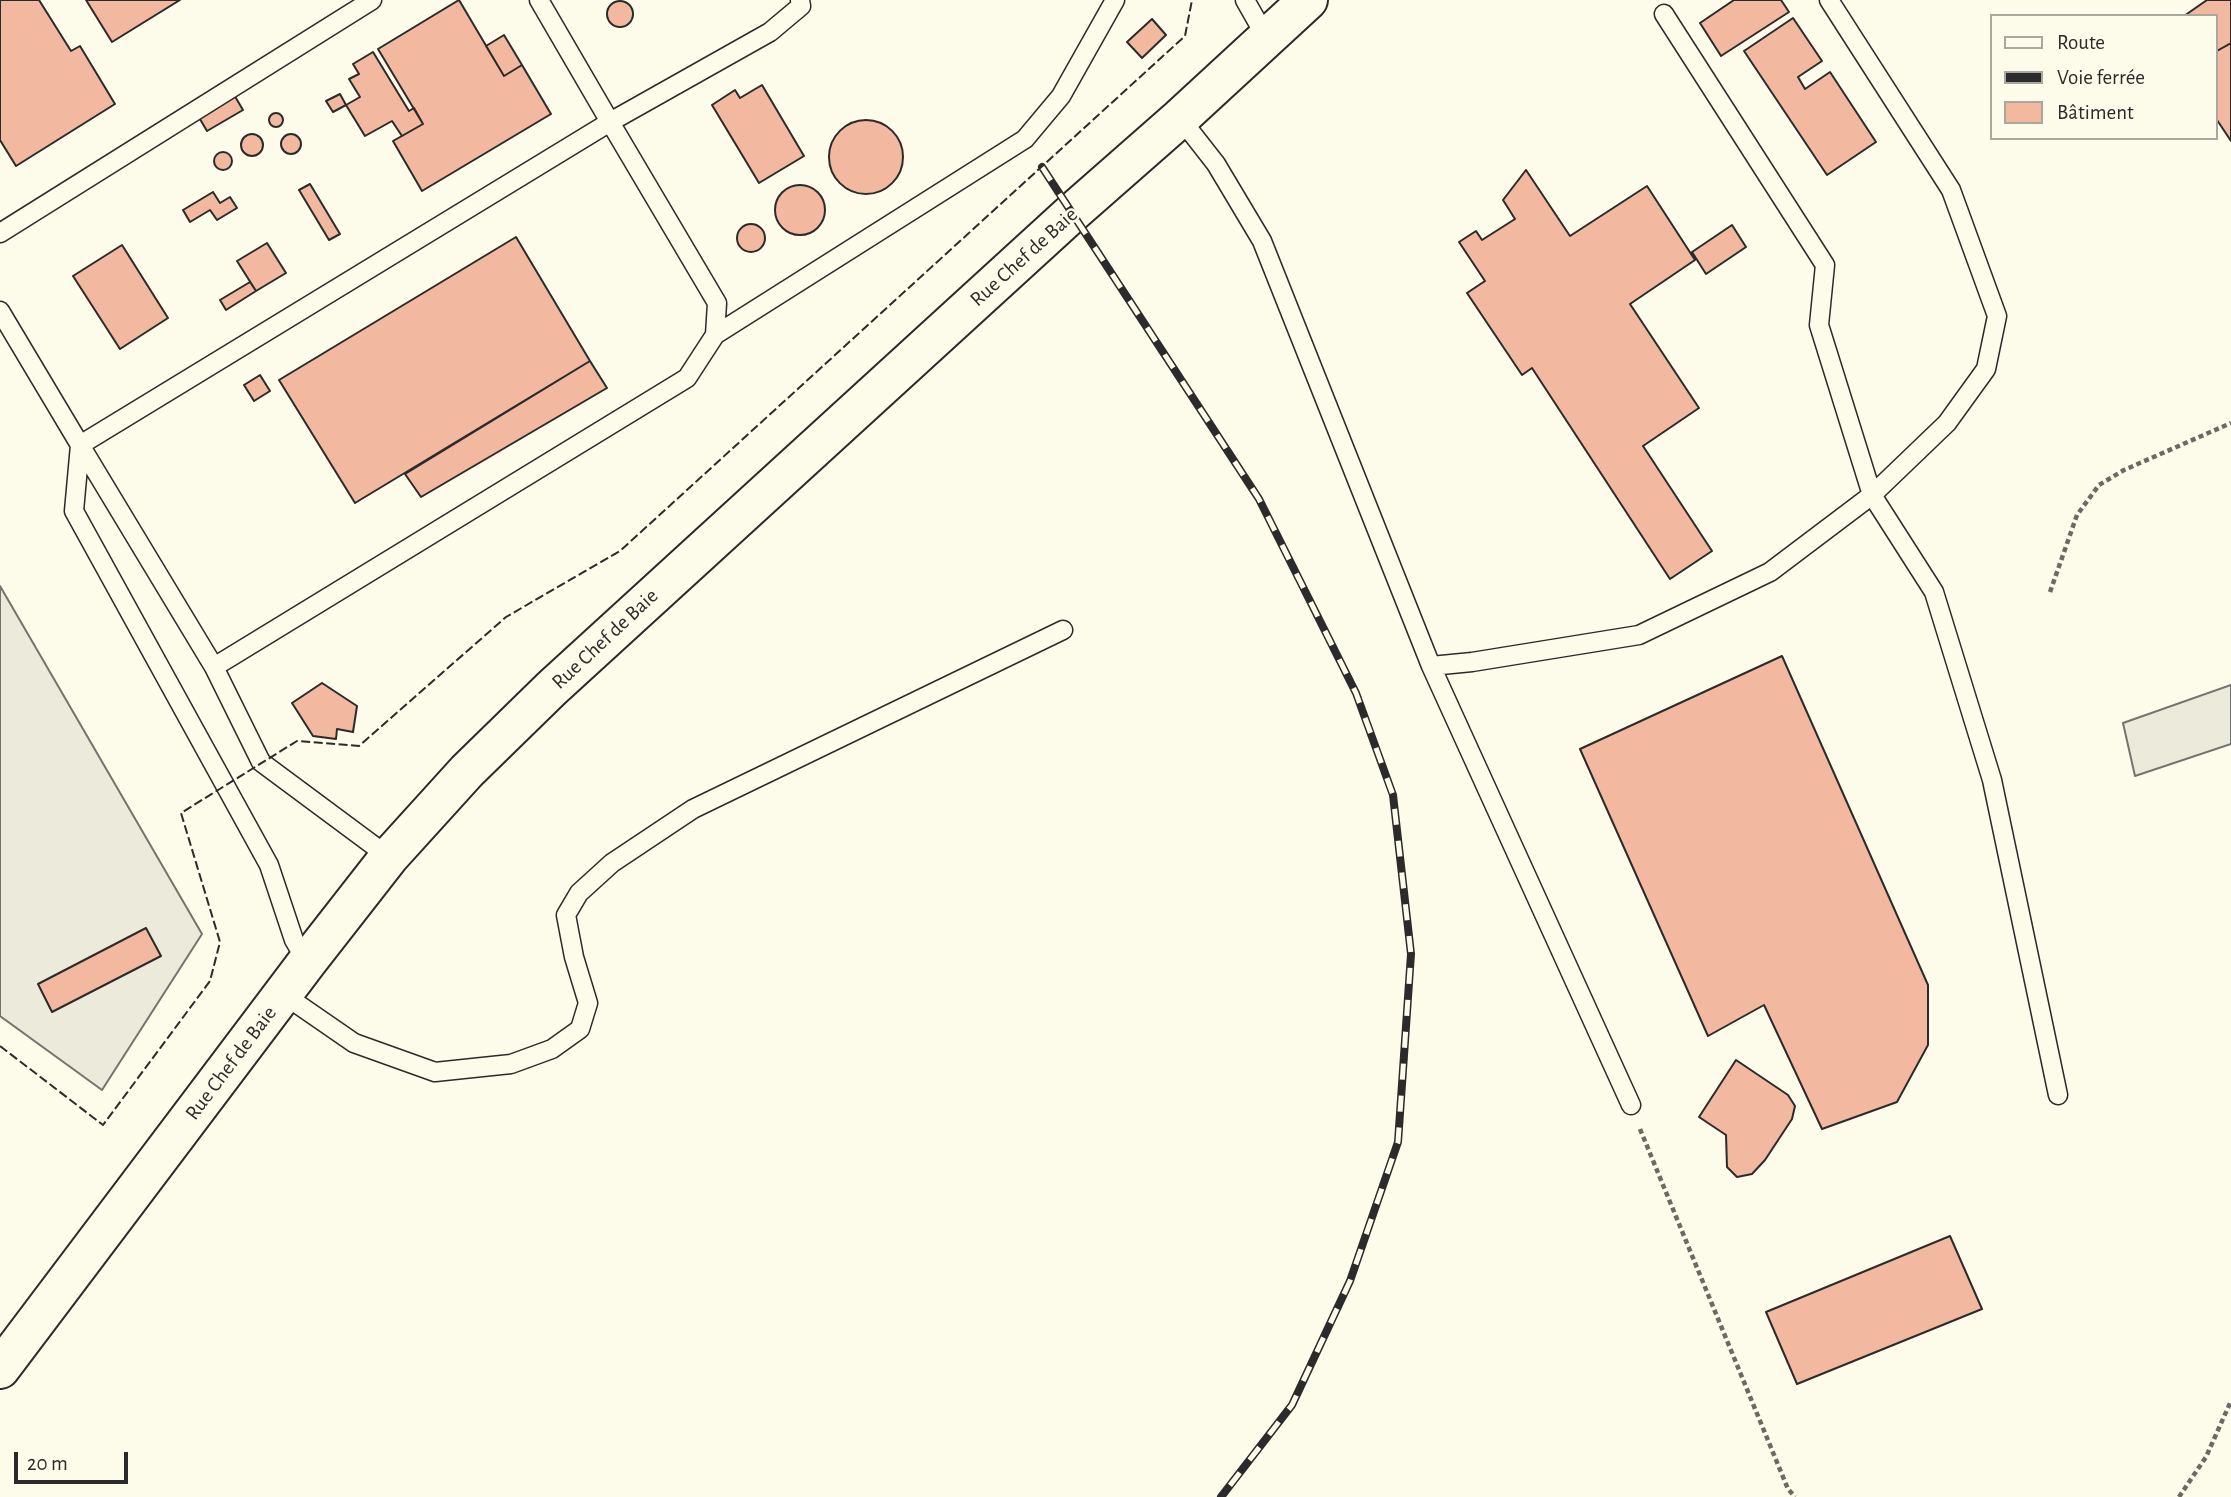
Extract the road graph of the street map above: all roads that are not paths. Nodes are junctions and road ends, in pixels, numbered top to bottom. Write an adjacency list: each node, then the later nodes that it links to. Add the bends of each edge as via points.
1 (372, 0): 12 (lane)
2 (538, 0): 11 (lane)
3 (800, 0): 11 (lane, via 801,6 770,32)
4 (1115, 0): 14 (lane, via 1060,96 1025,139)
5 (1245, 0): 9 (lane)
6 (1308, 0): 9 (street, Rue Chef de Baie)
7 (1829, 0): 16 (lane, via 1951,190 1997,316 1986,369 1947,423)
8 (1664, 14): 16 (lane, via 1825,265 1819,325)
9 (1266, 37): 10 (street, Rue Chef de Baie)
10 (1180, 118): 18 (lane, via 1216,164 1262,241); 20 (street, Rue Chef de Baie, via 552,688 467,771)
11 (610, 122): 14 (lane, via 717,303); 15 (lane)
12 (0, 233)
13 (0, 311): 15 (lane)
14 (715, 335): 19 (lane, via 687,378)
15 (80, 445): 19 (lane); 21 (lane, via 74,511 269,865 294,940)
16 (1872, 495): 18 (lane, via 1770,572 1639,635); 23 (lane, via 1934,592 1992,780)
17 (1063, 630): 22 (lane, via 693,809 612,863 579,893 566,915 588,1003 580,1029 552,1049 511,1064 435,1072 354,1043)
18 (1430, 666): 24 (lane)
19 (214, 667): 20 (lane, via 261,762)
20 (389, 857): 21 (street, Rue Chef de Baie)
21 (307, 962): 22 (street, Rue Chef de Baie)
22 (283, 994): 25 (street, Rue Chef de Baie)
23 (2058, 1095)
24 (1630, 1105)
25 (0, 1369)

